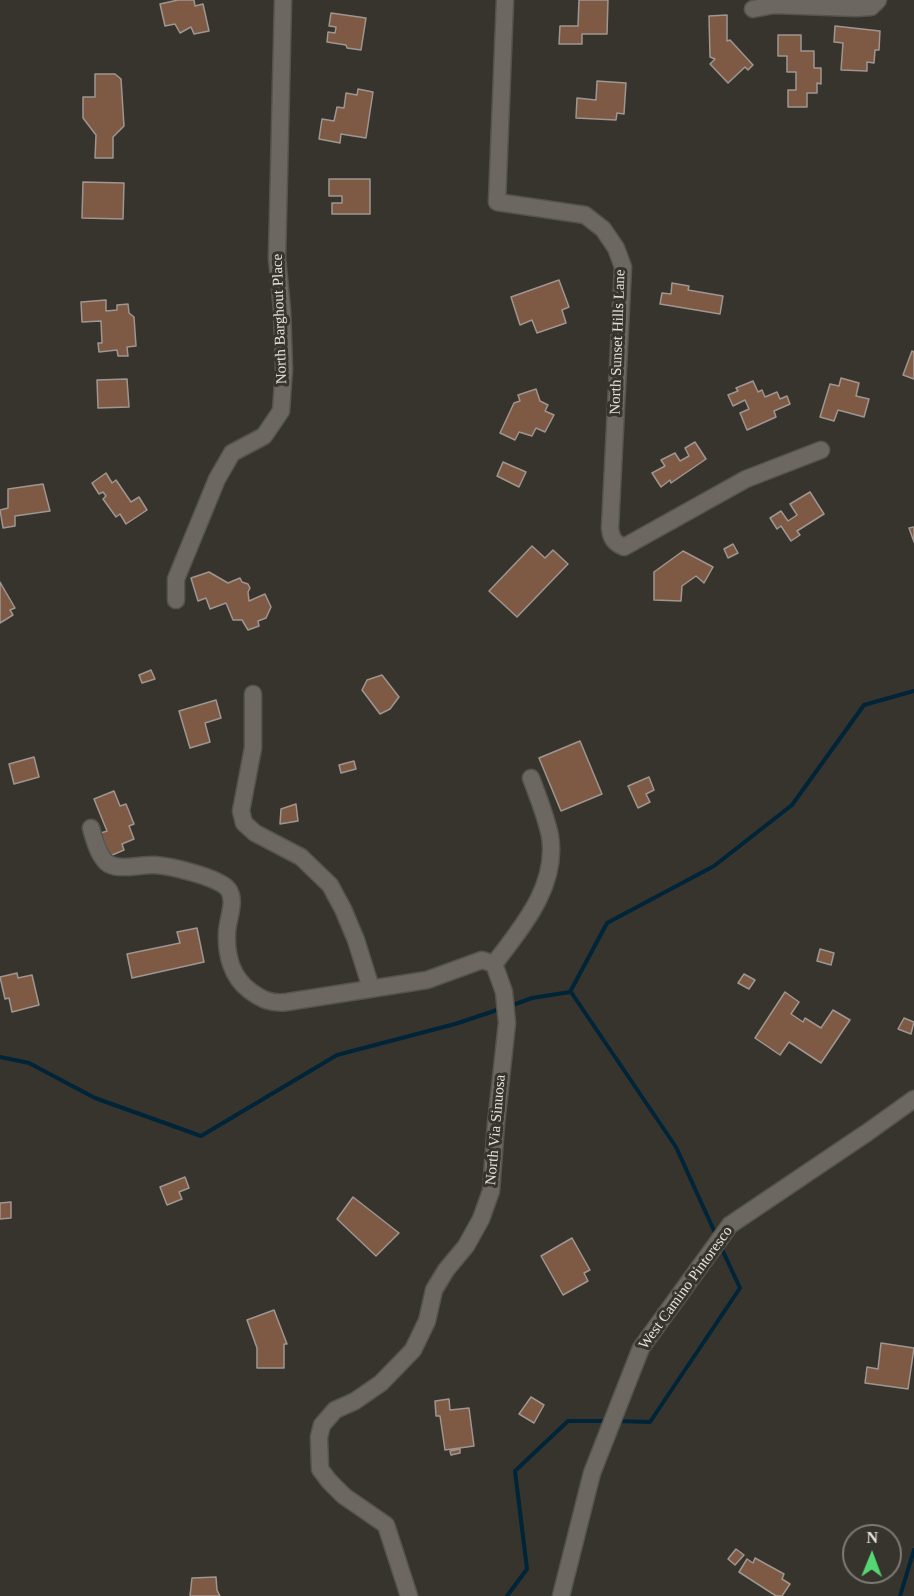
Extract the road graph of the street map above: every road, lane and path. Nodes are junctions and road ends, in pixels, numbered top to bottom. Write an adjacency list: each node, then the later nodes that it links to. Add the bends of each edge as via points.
1 (284, 0): 6 (street, North Barghout Place, via 277,258 284,369 281,411 264,436 232,453 217,479 176,579)
2 (505, 0): 5 (street, North Sunset Hills Lane, via 497,202 585,215 603,229 623,267 610,528 613,539 624,547 746,479)
3 (878, 0): 4 (street, via 871,7 774,5)
4 (753, 9)
5 (821, 450)
6 (176, 600)
7 (253, 694): 11 (street, via 253,748 241,811 244,823 301,857 330,885 356,940)
8 (531, 778): 10 (street, via 547,824 550,857 534,909)
9 (91, 828): 11 (street, via 107,863 158,865 213,880 228,889 228,955 236,976 264,1000 287,1002)
10 (494, 963): 11 (street, via 482,960 427,980); 13 (street, North Via Sinuosa, via 504,992 507,1023 491,1191 484,1210 466,1246 434,1290 427,1321 413,1350 381,1383 335,1410 322,1425 319,1437 320,1469 329,1481 386,1525)
11 (371, 988)
12 (914, 1099): 14 (street, West Camino Pintoresco, via 730,1226 641,1348 592,1473)
13 (408, 1596)
14 (561, 1596)

